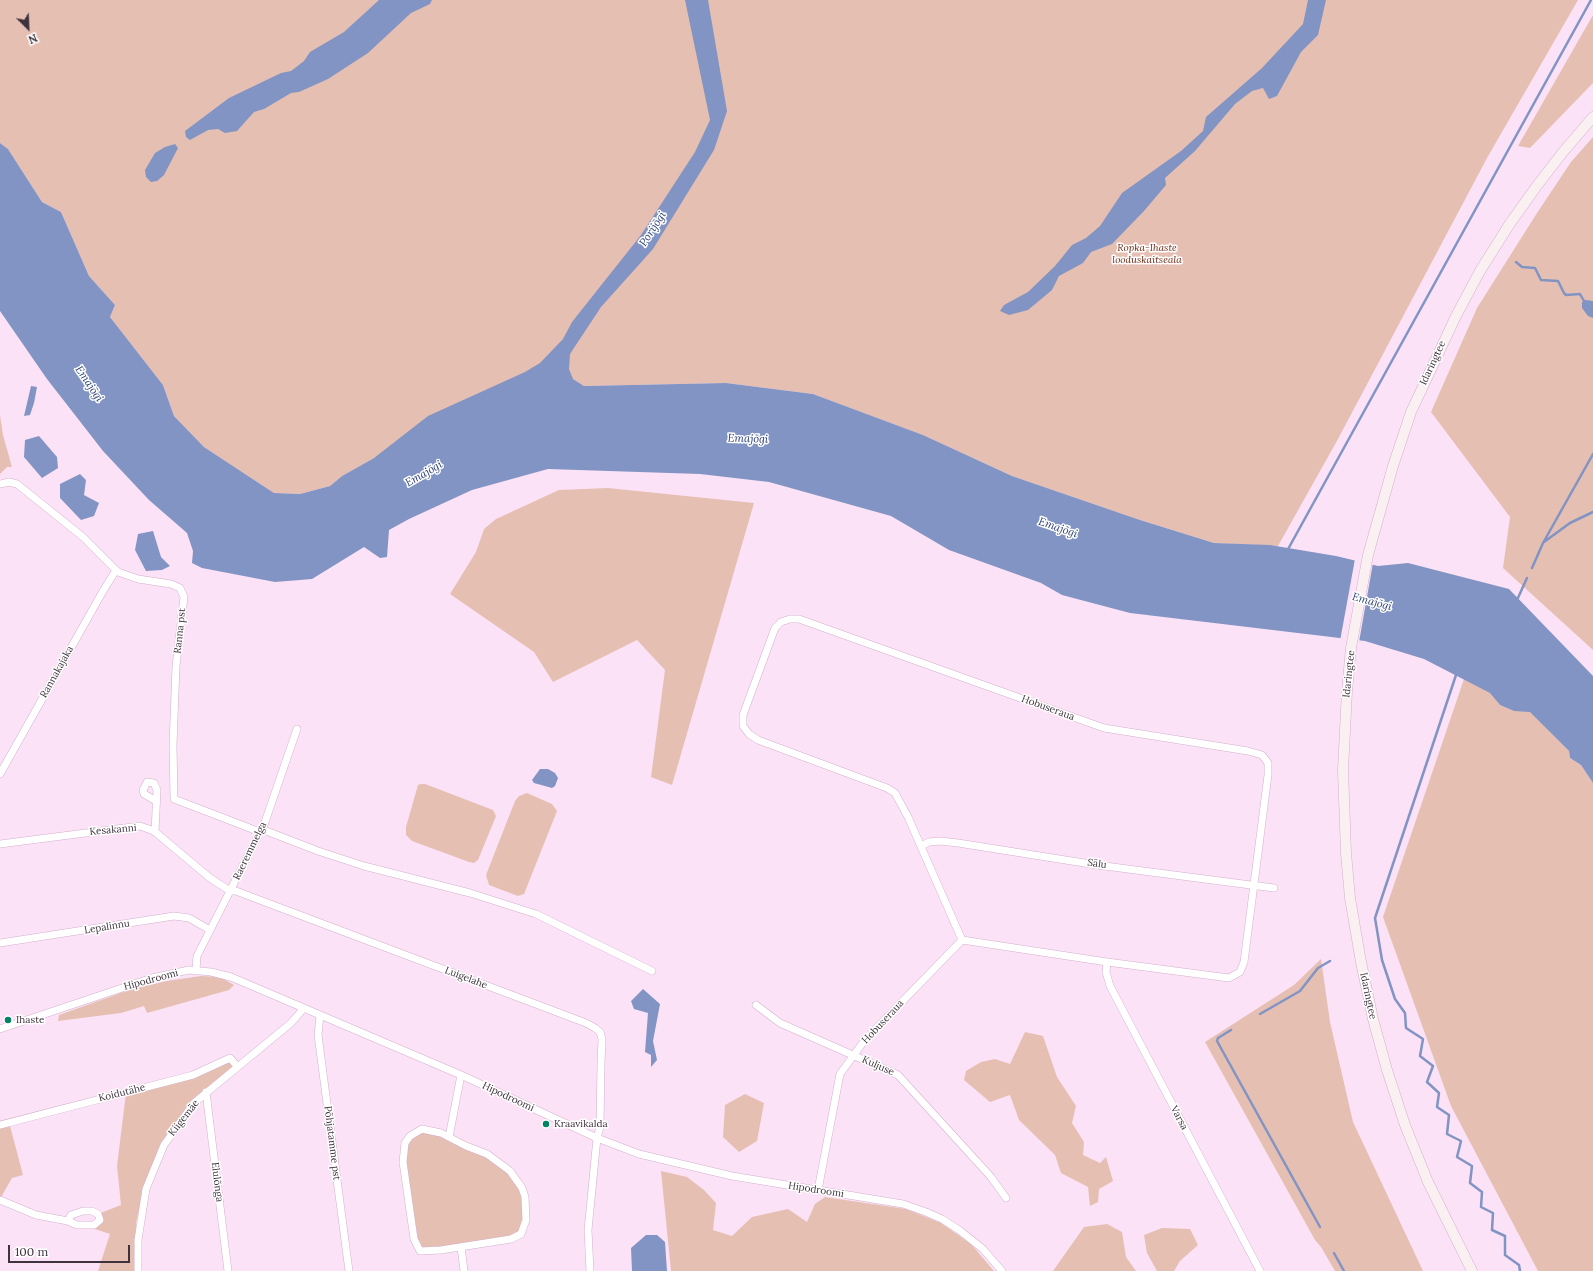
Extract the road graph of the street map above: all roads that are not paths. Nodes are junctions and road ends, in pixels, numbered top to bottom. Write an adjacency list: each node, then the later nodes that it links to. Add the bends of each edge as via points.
1 (1593, 117): 45 (main road, Idaringtee, via 1536,187 1480,271 1411,412 1378,516 1351,648 1343,770 1344,813 1350,898 1362,969 1387,1070 1405,1126 1428,1182)
2 (0, 484): 3 (street, Ranna pst, via 18,484 83,537)
3 (116, 570): 5 (street, Rannakajaka); 7 (street, Ranna pst, via 138,579 171,584 180,588 184,597 176,666 174,799)
4 (297, 729): 7 (street, Raeremmelga)
5 (0, 774)
6 (156, 801): 8 (street)
7 (261, 830): 13 (street, Raeremmelga); 19 (street, via 364,866 470,893 536,914)
8 (155, 832): 9 (street, Kesakanni, via 140,826 123,827); 13 (street, Kesakanni, via 210,878)
9 (0, 844)
10 (921, 846): 11 (street, Sälu, via 940,841 958,843); 11 (street, Hobuseraua, via 898,798 887,788 758,740 746,731 742,722 743,716 775,628 781,622 790,618 799,619 1104,728 1262,755 1268,763 1268,775); 15 (street, Hobuseraua)
11 (1254, 884): 12 (street, Sälu); 17 (street, Hobuseraua, via 1244,962 1236,976 1229,978)
12 (1274, 888)
13 (230, 891): 14 (street, Raeremmelga); 32 (street, Luigelahe, via 236,891 595,1028 600,1032 602,1039 600,1127)
14 (210, 930): 16 (street, Lepalinnu, via 189,918 174,916); 18 (street, Raeremmelga, via 197,956)
15 (962, 940): 17 (street, Hobuseraua); 26 (street, Hobuseraua, via 864,1041)
16 (0, 943)
17 (1107, 962): 44 (street, Varsa, via 1106,972 1110,986)
18 (196, 971): 21 (street, Hipodroomi, via 231,977); 23 (street, Hipodroomi, via 152,978)
19 (652, 971)
20 (756, 1005): 26 (street, Kuljuse, via 780,1023)
21 (304, 1008): 22 (street, Hipodroomi); 27 (street, Kiigemäe, via 292,1023)
22 (320, 1015): 28 (street, Hipodroomi); 40 (street, Põhjatamme pst, via 318,1035)
23 (8, 1026): 24 (street, Hipodroomi); 25 (street, Hipodroomi, via 7,1030)
24 (0, 1029)
25 (0, 1034)
26 (854, 1056): 33 (street, Hobuseraua, via 840,1074); 34 (street, Kuljuse, via 898,1075)
27 (237, 1066): 29 (street, Kiigemäe); 30 (street, Koidutähe, via 230,1058 193,1075)
28 (461, 1075): 31 (street); 32 (street, Hipodroomi)
29 (206, 1092): 38 (street, Kiigemäe, via 194,1103 164,1145 146,1190 138,1240); 39 (street, Elulõnga)
30 (0, 1125)
31 (449, 1137): 37 (street, via 487,1154 510,1171 522,1188 526,1204 525,1225 517,1237); 37 (street, via 429,1130 417,1131 405,1143 403,1162 417,1247 420,1251)
32 (597, 1138): 33 (street, Hipodroomi, via 639,1154 695,1169); 42 (street, via 588,1230)
33 (818, 1190): 43 (street, Hipodroomi, via 903,1204 942,1218 982,1249)
34 (1006, 1198)
35 (0, 1200): 36 (street, via 36,1215)
36 (68, 1221)
37 (461, 1247): 41 (street)
38 (138, 1271)
39 (228, 1271)
40 (349, 1271)
41 (464, 1271)
42 (590, 1271)
43 (1002, 1271)
44 (1260, 1271)
45 (1472, 1271)

